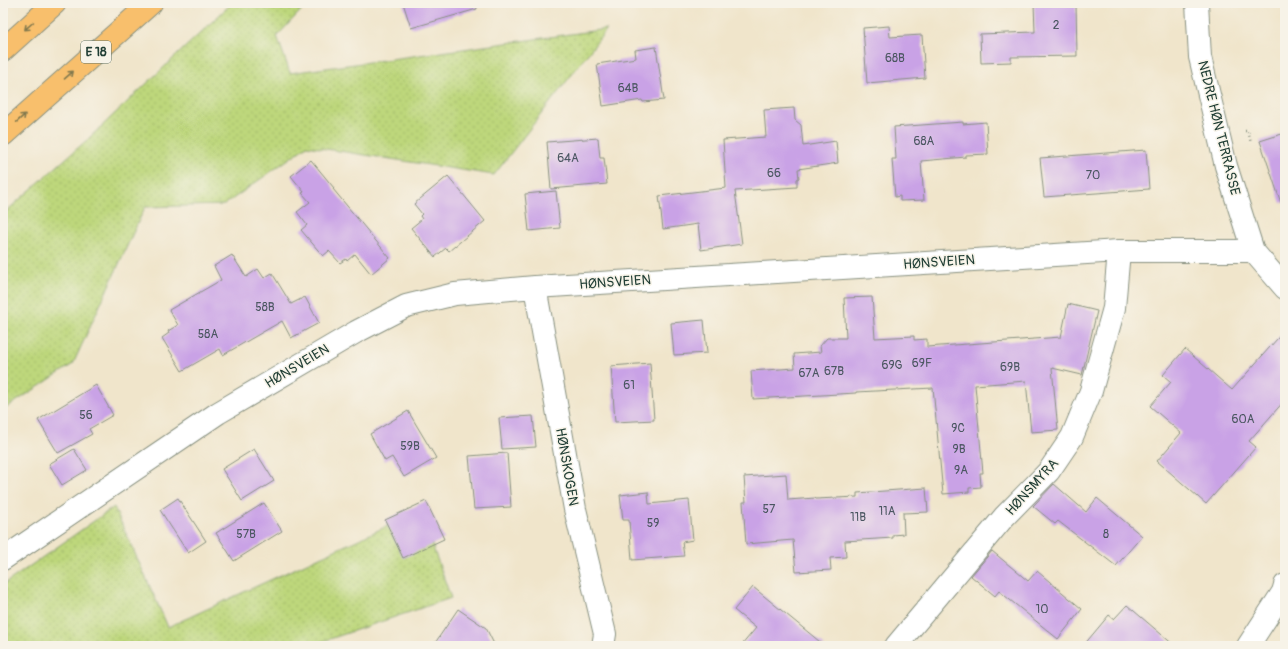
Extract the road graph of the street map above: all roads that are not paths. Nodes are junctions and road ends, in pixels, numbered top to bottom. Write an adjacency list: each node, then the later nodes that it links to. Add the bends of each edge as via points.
1 (55, 3): 4 (highway, one-way to 4)
2 (151, 3): 5 (highway, E 18, one-way to 2)
3 (1197, 3): 7 (street, NEDRE HØN TERRASSE, via 1200,57 1226,166)
4 (3, 50)
5 (3, 135)
6 (1119, 251): 7 (street, HØNSVEIEN); 8 (street, HØNSVEIEN); 13 (street, HØNSMYRA, via 1114,308 1091,391 1072,437 1049,472 1004,517)
7 (1253, 252): 9 (street)
8 (535, 287): 10 (street, HØNSVEIEN, via 455,294 406,306 356,332 218,413); 12 (street, HØNSKOGEN, via 575,509 605,634)
9 (1285, 288)
10 (3, 558)
11 (1285, 585): 14 (street)
12 (603, 646)
13 (896, 646)
14 (1248, 646)

